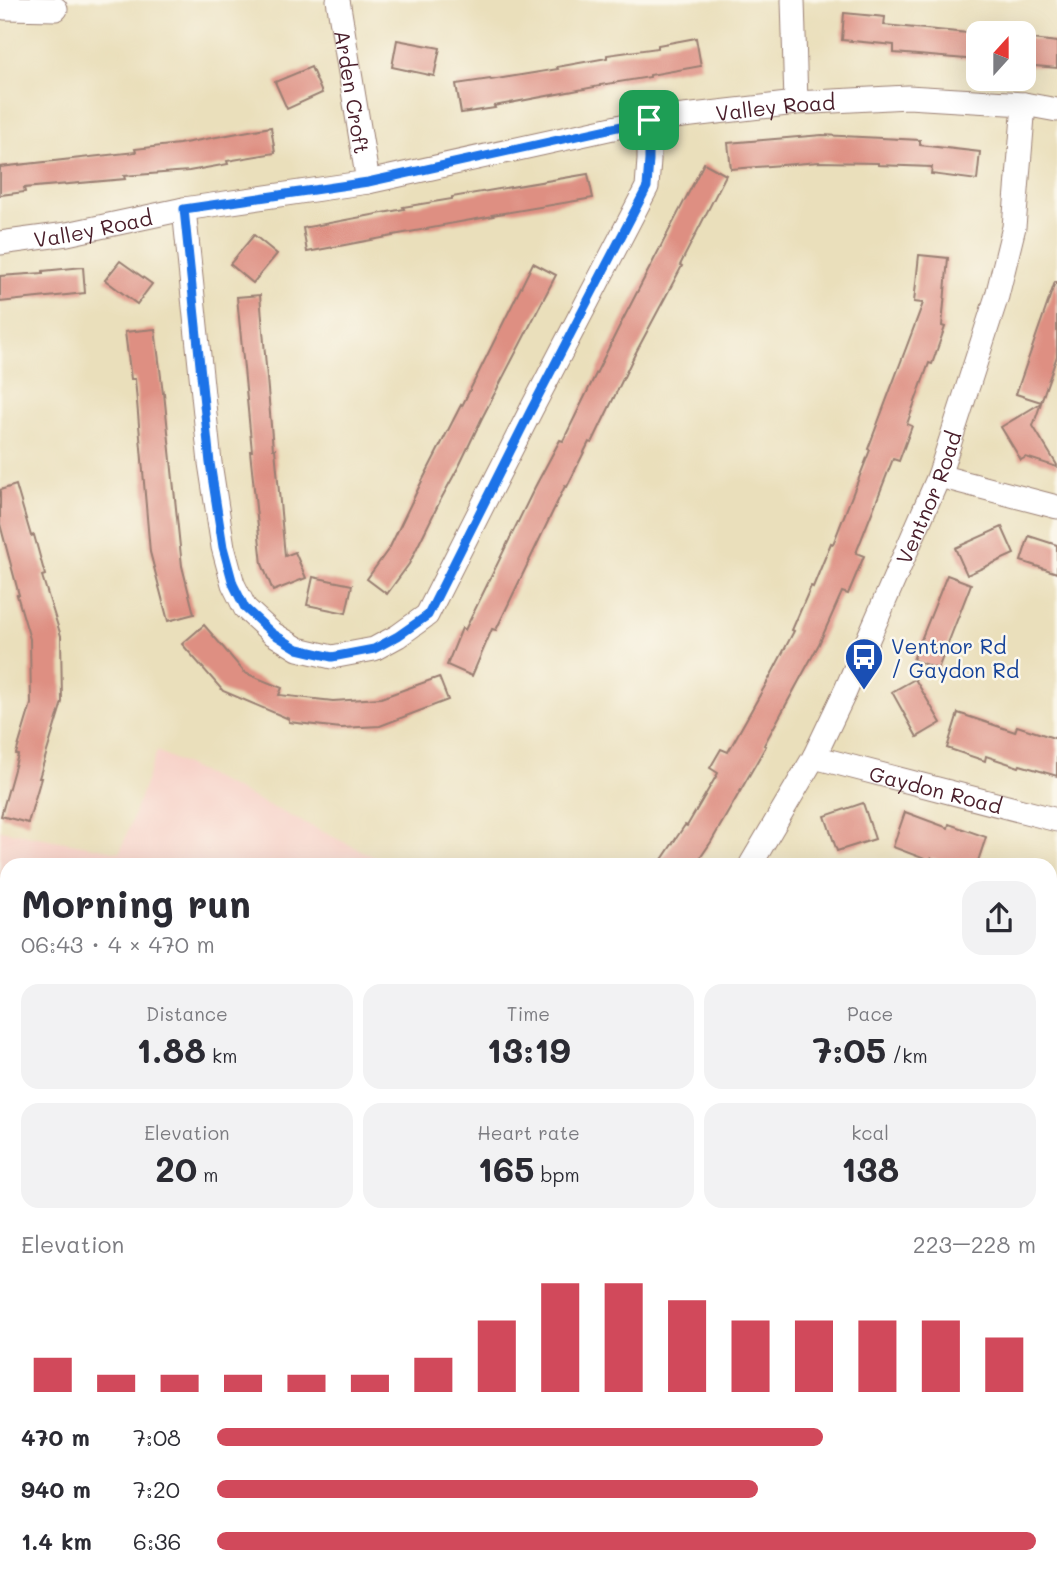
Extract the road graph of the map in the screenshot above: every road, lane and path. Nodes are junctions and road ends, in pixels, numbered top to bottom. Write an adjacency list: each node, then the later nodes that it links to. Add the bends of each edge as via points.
1 (5, 0): 4 (street, via 5,8)
2 (338, 0): 9 (street, Arden Croft)
3 (793, 0): 5 (street)
4 (56, 9)
5 (796, 103): 6 (street, Valley Road, via 908,97); 8 (street, Valley Road)
6 (1024, 104): 7 (street, Valley Road); 12 (street, Ventnor Road, via 1014,227 997,296)
7 (1057, 110)
8 (649, 120): 9 (street, Valley Road); 10 (street, via 647,187 428,615 374,649 332,657 298,649 245,608 233,584 210,463)
9 (368, 182): 10 (street, Valley Road)
10 (184, 209): 11 (street, Valley Road)
11 (0, 243)
12 (939, 476): 13 (street); 14 (street, Ventnor Road)
13 (1057, 508)
14 (814, 757): 15 (street, Gaydon Road); 16 (street, Ventnor Road)
15 (1057, 820)
16 (755, 858)

